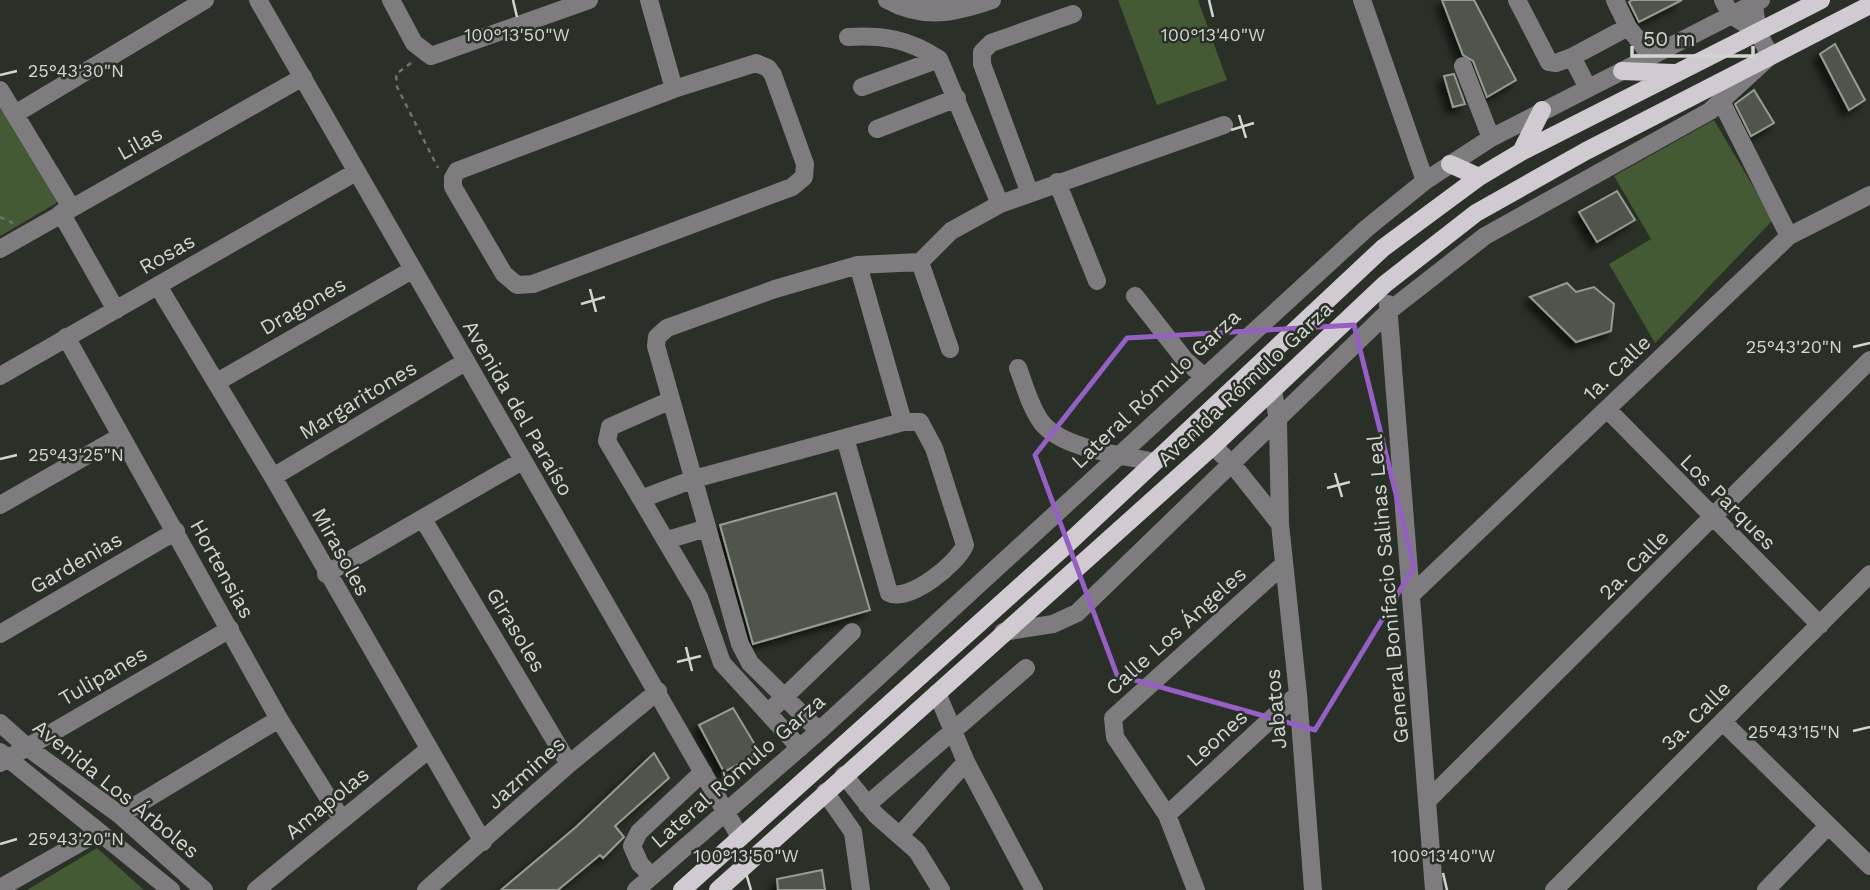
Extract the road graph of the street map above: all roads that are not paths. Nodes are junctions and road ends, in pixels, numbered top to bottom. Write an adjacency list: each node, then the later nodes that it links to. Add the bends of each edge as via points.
1 (205, 0): 36 (street)
2 (258, 0): 28 (street, Avenida del Paraíso)
3 (391, 0): 4 (street, via 414,43 431,55)
4 (589, 0)
5 (649, 0): 31 (street)
6 (887, 0): 9 (street, via 930,14)
7 (920, 0): 8 (street)
8 (954, 0)
9 (992, 0)
10 (1362, 0): 44 (street)
11 (1517, 0): 22 (street, via 1549,62)
12 (1615, 0): 18 (street)
13 (1821, 0): 19 (main road, Avenida Rómulo Garza)
14 (1756, 1): 16 (street, Lateral Rómulo Garza); 19 (street)
15 (1870, 5): 21 (main road, Avenida Rómulo Garza)
16 (1727, 8): 19 (street); 23 (street, Lateral Rómulo Garza)
17 (1073, 14): 46 (street, via 991,43 982,52 982,64)
18 (1628, 27): 22 (street); 23 (street)
19 (1758, 32): 21 (street); 27 (main road, Avenida Rómulo Garza)
20 (848, 37): 24 (street, via 885,35)
21 (1770, 56): 34 (street); 56 (main road, Avenida Rómulo Garza, via 1476,213)
22 (1572, 57): 30 (street)
23 (1651, 57): 26 (street, Lateral Rómulo Garza)
24 (939, 59): 29 (street); 33 (street)
25 (1463, 66): 39 (street)
26 (1622, 71): 27 (main road); 30 (street, Lateral Rómulo Garza)
27 (1677, 73): 40 (main road, Avenida Rómulo Garza)
28 (303, 77): 42 (street, Avenida del Paraíso); 49 (street, Lilas)
29 (862, 87)
30 (1588, 88): 35 (street, Lateral Rómulo Garza)
31 (674, 89): 31 (street, via 461,168 453,187 504,274 517,285 533,284 792,187 804,177 805,164 768,68 749,64)
32 (0, 90): 36 (street)
33 (957, 98): 38 (street); 48 (street)
34 (1721, 103): 50 (street); 60 (street, via 1485,236)
35 (1542, 110): 39 (street, Lateral Rómulo Garza); 40 (main road)
36 (15, 114): 49 (street)
37 (1223, 125): 45 (street)
38 (877, 129)
39 (1491, 138): 41 (street, Lateral Rómulo Garza)
40 (1521, 152): 43 (main road, Avenida Rómulo Garza)
41 (1450, 164): 43 (main road); 44 (street, Lateral Rómulo Garza)
42 (356, 172): 54 (street, Avenida del Paraíso); 57 (street, Rosas)
43 (1479, 177): 79 (main road, Avenida Rómulo Garza, via 1382,248)
44 (1425, 181): 67 (street, Lateral Rómulo Garza)
45 (1057, 182): 46 (street); 55 (street)
46 (1029, 191): 48 (street)
47 (1870, 195): 50 (street, 1a. Calle)
48 (1000, 204): 52 (street, via 951,232)
49 (66, 210): 51 (street, Lilas); 59 (street)
50 (1789, 236): 71 (street, 1a. Calle)
51 (0, 249)
52 (920, 262): 53 (street); 62 (street)
53 (858, 265): 70 (street, via 775,289 661,332 656,346); 73 (street)
54 (412, 270): 64 (street, Avenida del Paraíso); 68 (street, Dragones)
55 (1097, 281)
56 (1385, 284): 60 (street, General Bonifacio Salinas Leal); 69 (main road, Avenida Rómulo Garza)
57 (158, 286): 59 (street, Rosas); 68 (street, Mirasoles)
58 (1135, 296): 67 (street)
59 (116, 310): 61 (street, Rosas)
60 (1389, 311): 72 (street); 94 (street, General Bonifacio Salinas Leal)
61 (66, 337): 66 (street, Rosas); 74 (street, Hortensias)
62 (950, 349)
63 (1870, 360): 86 (street, 2a. Calle)
64 (465, 362): 78 (street, Avenida del Paraíso); 81 (street, Margaritones)
65 (1018, 368): 77 (street, via 1044,425 1065,440)
66 (0, 376)
67 (1203, 376): 77 (street, Lateral Rómulo Garza)
68 (216, 382): 81 (street, Mirasoles)
69 (1273, 390): 72 (street, Jabatos); 76 (main road, Avenida Rómulo Garza)
70 (669, 401): 82 (street); 83 (street, via 607,432 610,448)
71 (1606, 410): 86 (street, Los Parques); 94 (street, 1a. Calle)
72 (1278, 421): 80 (street); 87 (street, Jabatos)
73 (903, 422): 75 (street); 75 (street, via 920,422 928,433 965,545 936,578 896,595 888,590)
74 (121, 436): 84 (street); 89 (street, Hortensias)
75 (845, 438): 82 (street)
76 (1213, 446): 80 (street); 99 (main road, Avenida Rómulo Garza)
77 (1119, 454): 79 (street); 112 (street, Lateral Rómulo Garza)
78 (522, 461): 85 (street); 103 (street, Avenida del Paraíso)
79 (1154, 462): 131 (main road, Avenida Rómulo Garza)
80 (1233, 465): 87 (street); 99 (street, via 1077,613 1053,624)
81 (273, 477): 92 (street, Mirasoles)
82 (694, 480): 83 (street); 88 (street)
83 (641, 499): 90 (street)
84 (0, 505)
85 (423, 519): 92 (street); 118 (street, Girasoles)
86 (1713, 520): 95 (street, Los Parques); 122 (street, 2a. Calle)
87 (1280, 524): 91 (street, Jabatos)
88 (707, 528): 90 (street); 97 (street)
89 (176, 531): 96 (street, Hortensias); 100 (street, Gardenias)
90 (667, 540): 101 (street)
91 (1283, 565): 105 (street, Jabatos); 125 (street, Calle Los Ángeles, via 1116,713 1115,737)
92 (326, 574): 115 (street, Mirasoles)
93 (1870, 574): 95 (street, 3a. Calle)
94 (1411, 595): 122 (street, General Bonifacio Salinas Leal)
95 (1820, 625): 109 (street, 3a. Calle)
96 (230, 629): 108 (street, Hortensias); 113 (street, Tulipanes)
97 (735, 632): 101 (street); 106 (street, via 750,663)
98 (852, 632): 106 (street)
99 (1003, 632): 104 (main road, Avenida Rómulo Garza)
100 (0, 634)
101 (715, 638): 107 (street, via 727,671)
102 (1026, 668): 111 (street)
103 (658, 691): 118 (street, Jazmines); 119 (street, Avenida del Paraíso)
104 (937, 692): 111 (street); 120 (main road, Avenida Rómulo Garza)
105 (1298, 694): 125 (street, Leones); 147 (street, Jabatos)
106 (784, 698): 107 (street); 112 (street)
107 (767, 712): 114 (street)
108 (279, 719): 126 (street); 127 (street, Hortensias)
109 (1723, 722): 128 (street); 149 (street, 3a. Calle)
110 (0, 723): 113 (street, Avenida Los Árboles)
111 (952, 730): 117 (street); 123 (street)
112 (819, 731): 114 (street, Lateral Rómulo Garza)
113 (27, 747): 116 (street, Tulipanes); 126 (street, Avenida Los Árboles)
114 (800, 748): 124 (street, Lateral Rómulo Garza)
115 (428, 751): 127 (street, Amapolas); 132 (street, Mirasoles)
116 (2, 758): 129 (street, Avenida Los Árboles)
117 (966, 762): 130 (street); 145 (street)
118 (569, 764): 132 (street, Jazmines)
119 (703, 772): 124 (street, Avenida del Paraíso); 134 (street, via 639,832 632,846)
120 (844, 775): 121 (main road, Avenida Rómulo Garza); 123 (street)
121 (825, 792): 142 (main road, Avenida Rómulo Garza); 143 (street, via 853,832)
122 (1428, 800): 148 (street, General Bonifacio Salinas Leal)
123 (867, 805): 130 (street)
124 (726, 814): 131 (street, Avenida del Paraíso); 134 (street, Lateral Rómulo Garza)
125 (1167, 815): 146 (street)
126 (120, 816): 137 (street, Avenida Los Árboles)
127 (342, 820): 138 (street, Amapolas)
128 (1828, 826): 133 (street); 150 (street)
129 (99, 832): 135 (street); 136 (street, Avenida Los Árboles)
130 (900, 835): 144 (street, via 917,851)
131 (740, 837): 141 (main road, Avenida Rómulo Garza)
132 (482, 842): 139 (street, Jazmines)
133 (1870, 866)
134 (652, 876): 140 (street, Lateral Rómulo Garza)
135 (0, 888)
136 (171, 890)
137 (204, 890)
138 (256, 890)
139 (426, 890)
140 (636, 890)
141 (682, 890)
142 (718, 890)
143 (861, 890)
144 (941, 890)
145 (1034, 890)
146 (1196, 890)
147 (1313, 890)
148 (1434, 890)
149 (1554, 890)
150 (1766, 890)

